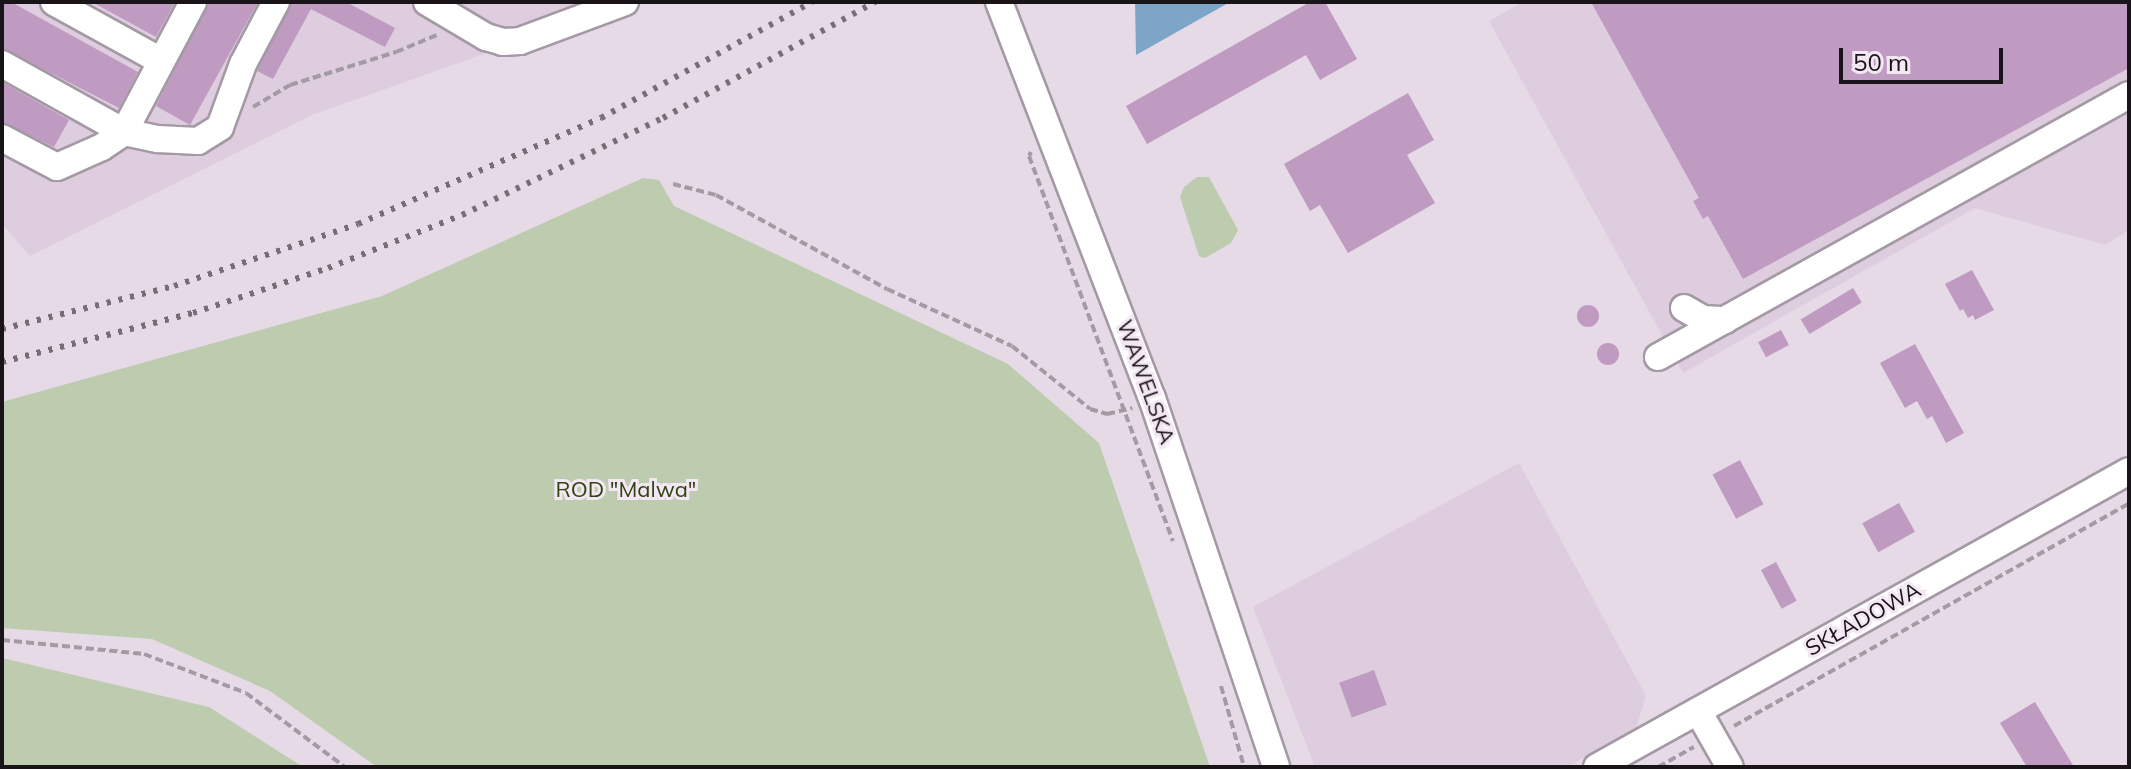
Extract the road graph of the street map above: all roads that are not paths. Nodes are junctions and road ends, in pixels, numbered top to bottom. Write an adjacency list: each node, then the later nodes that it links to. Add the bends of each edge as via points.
1 (54, 2): 8 (street)
2 (193, 2): 8 (street)
3 (276, 2): 11 (street, via 243,64 220,127 198,141)
4 (427, 2): 7 (street, via 503,42 520,41)
5 (625, 2): 7 (street)
6 (999, 2): 18 (street, WAWELSKA, via 1152,398)
7 (590, 8)
8 (161, 61): 11 (street)
9 (2, 64): 11 (street)
10 (2129, 95): 14 (street)
11 (124, 132): 12 (street, via 57,167)
12 (2, 138)
13 (1684, 308): 14 (street, via 1703,319)
14 (1725, 320): 15 (street)
15 (1658, 357)
16 (2129, 471): 17 (street, SKŁADOWA)
17 (1698, 711): 19 (street, SKŁADOWA); 20 (street)
18 (1276, 767)
19 (1597, 767)
20 (1730, 767)

